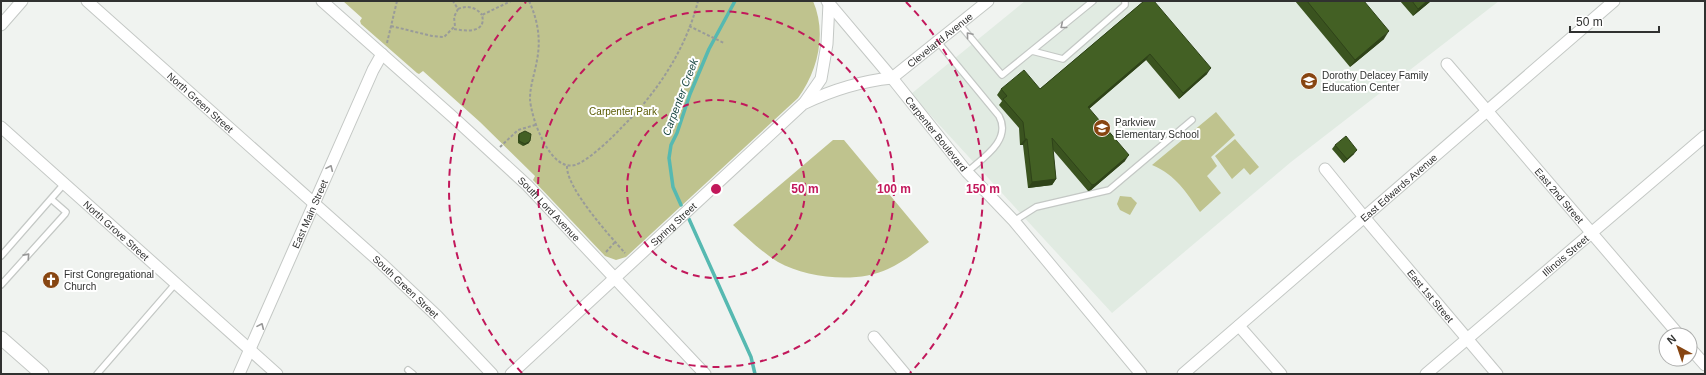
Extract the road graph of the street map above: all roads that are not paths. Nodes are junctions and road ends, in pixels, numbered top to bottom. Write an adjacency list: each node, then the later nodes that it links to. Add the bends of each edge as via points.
1 (22, 1): 9 (street)
2 (87, 1): 25 (street, North Green Street)
3 (322, 1): 13 (street, South Lord Avenue)
4 (1093, 1): 12 (lane, one-way to 12)
5 (1125, 1): 12 (lane, via 1126,6 1063,59)
6 (1614, 1): 17 (street, East Edwards Avenue)
7 (828, 2): 15 (street, Carpenter Boulevard); 16 (street, via 827,44 821,79)
8 (984, 2): 10 (street, Cleveland Avenue)
9 (1, 25)
10 (960, 25): 11 (street, Cleveland Avenue); 12 (lane, one-way to 10, via 1002,75)
11 (938, 42): 15 (street, Cleveland Avenue); 22 (lane, via 999,116 1003,127 998,143)
12 (1032, 50)
13 (382, 54): 25 (street, East Main Street, one-way to 13); 30 (street, South Lord Avenue, via 494,153)
14 (1447, 64): 17 (street, East 2nd Street)
15 (892, 78): 16 (street, Spring Street, via 875,79 843,88); 22 (street, Carpenter Boulevard)
16 (803, 104): 30 (street, Spring Street)
17 (1487, 111): 26 (street, East Edwards Avenue); 28 (street, East 2nd Street)
18 (1192, 120): 27 (lane, via 1109,190 1036,207)
19 (1, 127): 23 (street, North Grove Street)
20 (1705, 136): 28 (street, Illinois Street)
21 (1325, 168): 26 (street, East 1st Street)
22 (967, 172): 27 (street, Carpenter Boulevard)
23 (64, 184): 24 (lane); 31 (street, North Grove Street)
24 (51, 199): 29 (lane); 32 (lane, one-way to 24, via 66,212)
25 (315, 203): 38 (street, East Main Street, one-way to 25); 44 (street, South Green Street, via 419,299)
26 (1364, 218): 33 (street, East Edwards Avenue); 37 (street, East 1st Street)
27 (1014, 222): 47 (street, Carpenter Boulevard)
28 (1592, 233): 34 (street, East 2nd Street); 37 (street, Illinois Street)
29 (1, 256)
30 (614, 278): 40 (street, Spring Street); 45 (street, South Lord Avenue)
31 (176, 283): 38 (street, North Grove Street); 41 (lane)
32 (1, 285)
33 (1239, 326): 48 (street, East Edwards Avenue); 49 (street)
34 (1672, 327)
35 (874, 337): 46 (street)
36 (1, 338): 39 (street)
37 (1467, 338): 50 (street, Illinois Street); 51 (street, East 1st Street)
38 (250, 349): 42 (street, East Main Street); 43 (street, North Grove Street)
39 (35, 372)
40 (514, 373)
41 (97, 374)
42 (239, 374)
43 (277, 374)
44 (492, 374)
45 (705, 374)
46 (905, 374)
47 (1141, 374)
48 (1183, 374)
49 (1281, 374)
50 (1426, 374)
51 (1497, 374)

